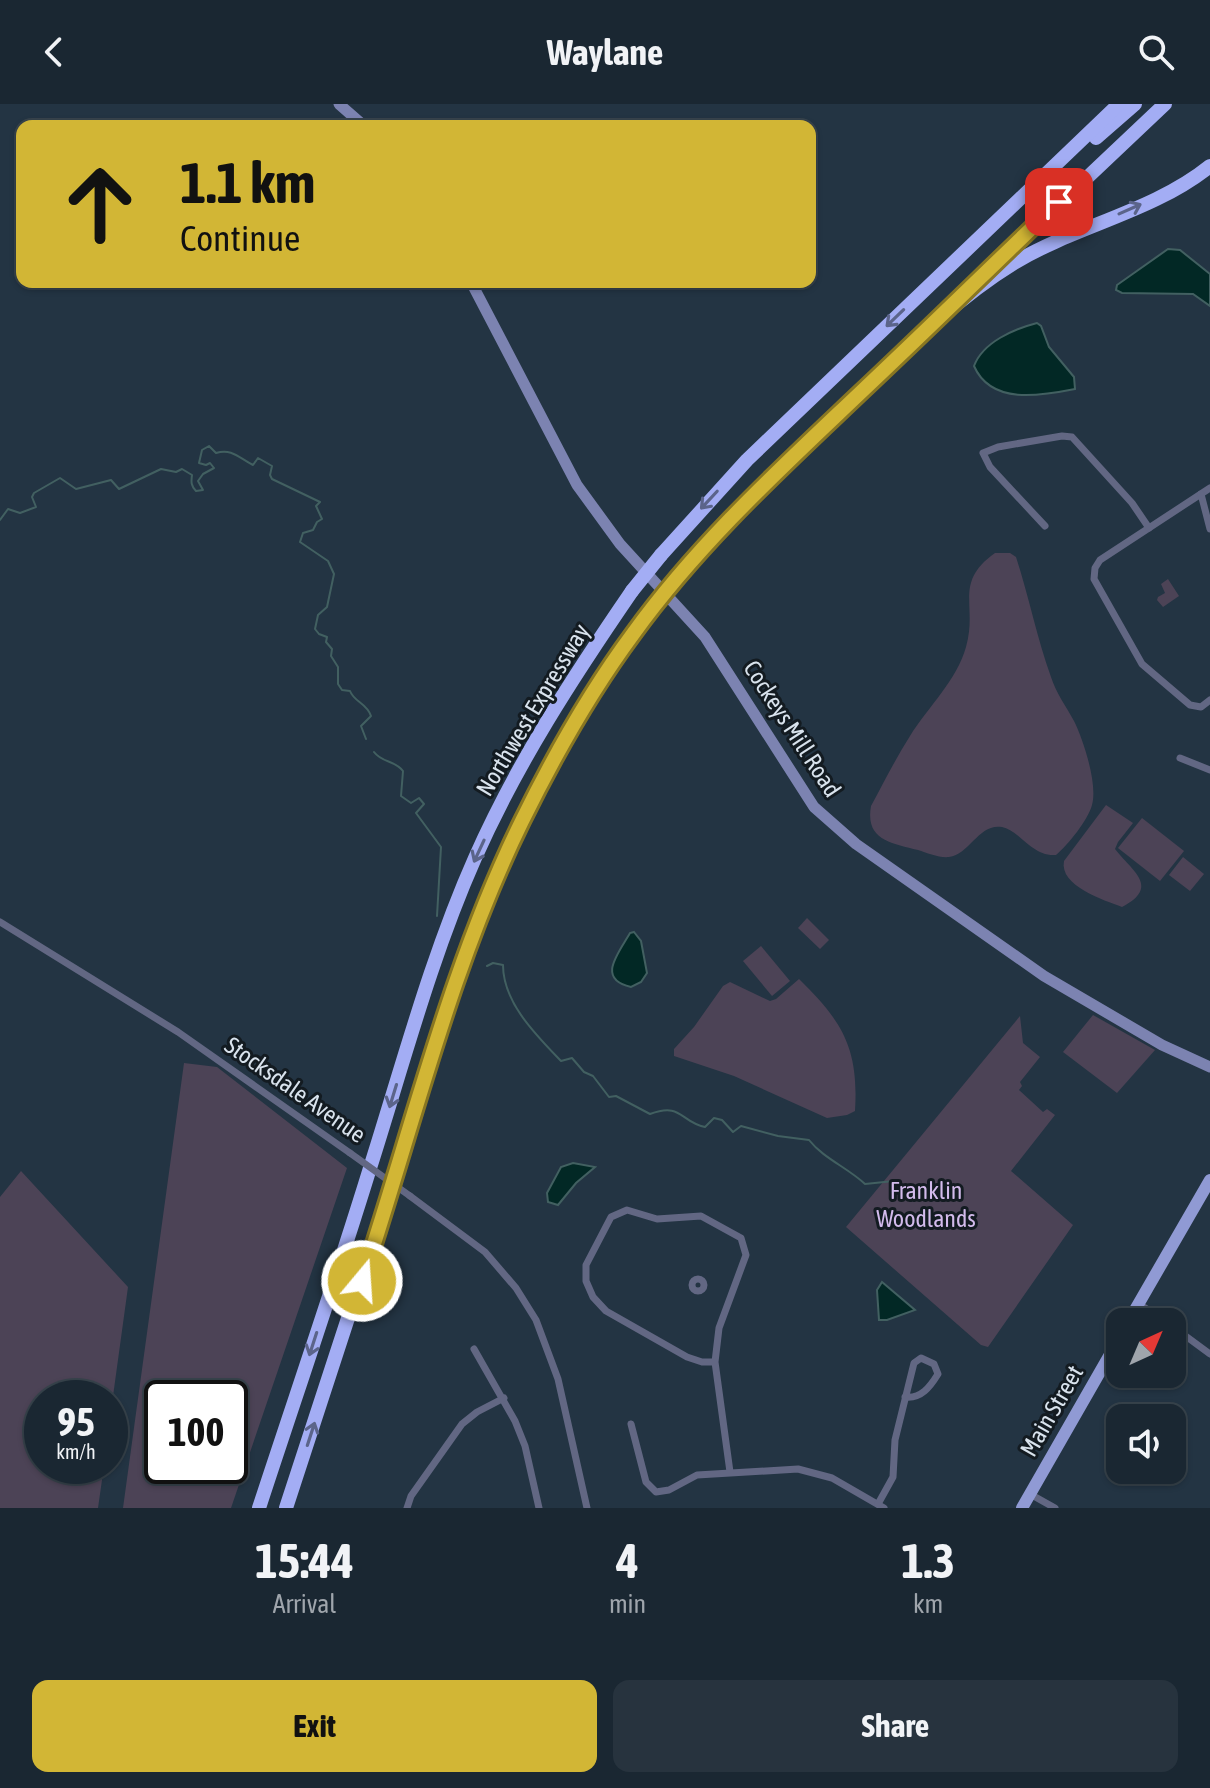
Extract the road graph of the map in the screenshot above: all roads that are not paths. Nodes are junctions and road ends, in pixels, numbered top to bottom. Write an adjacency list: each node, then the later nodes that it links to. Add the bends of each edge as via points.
1 (339, 104): 5 (street)
2 (1119, 104): 7 (highway, Northwest Expressway)
3 (1135, 104): 7 (highway)
4 (1165, 104): 9 (highway)
5 (357, 120)
6 (1210, 166): 9 (highway, Northwest Expressway, one-way to 6, via 1015,262 1187,182)
7 (952, 265): 35 (highway, Northwest Expressway, one-way to 35, bridge, via 747,460 661,555 549,716 470,871 433,969)
8 (474, 288): 19 (street, Cockeys Mill Road, via 577,485 620,544 706,639 814,807 856,844 1044,976)
9 (920, 335): 36 (highway, Northwest Expressway, one-way to 9, bridge, via 477,923 521,823 576,720 650,612 713,536)
10 (1210, 488): 11 (street)
11 (1201, 494): 13 (street); 14 (street)
12 (1045, 526): 13 (street, via 983,453 1072,437)
13 (1149, 528): 15 (street, via 1100,560 1094,579 1145,668 1190,705 1201,707)
14 (1210, 529)
15 (1210, 700)
16 (1180, 758): 17 (street)
17 (1210, 770)
18 (0, 922): 39 (street, Stocksdale Avenue, bridge, via 178,1032 485,1252 527,1305 551,1355)
19 (1210, 1067)
20 (1210, 1180): 21 (main road)
21 (1139, 1304): 22 (main road); 23 (street)
22 (1137, 1308)
23 (1145, 1308)
24 (1186, 1336): 26 (street)
25 (474, 1349): 30 (street)
26 (1210, 1354)
27 (1106, 1361): 33 (main road, Main Street)
28 (715, 1362): 28 (street, via 719,1328 746,1255 741,1238 701,1216 657,1219 627,1210 616,1214 606,1223 586,1265 593,1297 606,1311 687,1357); 32 (street)
29 (905, 1397): 29 (street, via 914,1363 921,1358 934,1364 938,1374 923,1393); 34 (street, via 893,1477)
30 (504, 1398): 37 (street, via 462,1424); 38 (street, via 525,1446)
31 (631, 1424): 32 (street, via 646,1482 656,1492 697,1475)
32 (730, 1472): 34 (street, via 807,1470)
33 (1030, 1494): 40 (main road, Main Street); 41 (street)
34 (881, 1506)
35 (259, 1508)
36 (286, 1508)
37 (407, 1508)
38 (539, 1508)
39 (587, 1508)
40 (1022, 1508)
41 (1055, 1508)

